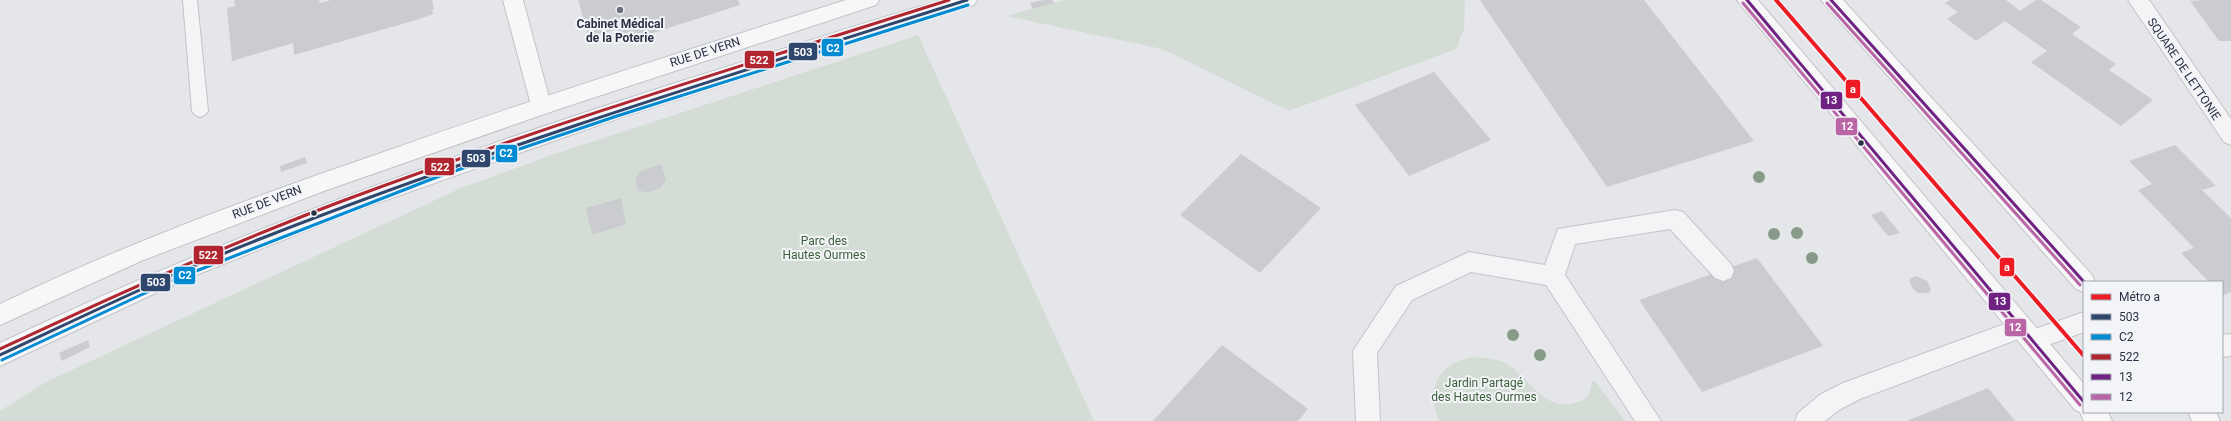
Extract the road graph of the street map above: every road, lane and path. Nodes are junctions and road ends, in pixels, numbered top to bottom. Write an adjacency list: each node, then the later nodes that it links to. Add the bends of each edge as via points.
1 (190, 0): 9 (lane)
2 (513, 0): 8 (main road)
3 (869, 0): 8 (main road, RUE DE VERN)
4 (967, 0): 10 (main road)
5 (1747, 0): 17 (main road)
6 (1831, 0): 14 (main road)
7 (2138, 0): 11 (street, SQUARE DE LETTONIE)
8 (541, 105): 10 (main road); 15 (main road, RUE DE VERN, via 273,200 43,293)
9 (200, 111)
10 (548, 133): 18 (main road, via 279,231 160,279)
11 (2231, 136)
12 (1723, 270): 13 (street, via 1675,219 1566,236)
13 (1553, 276): 21 (street, via 1470,262 1404,293 1365,351); 22 (street)
14 (2083, 281)
15 (0, 315)
16 (2083, 322): 17 (street)
17 (2026, 334): 19 (main road); 23 (street, via 1852,391 1830,402)
18 (0, 355)
19 (2083, 401)
20 (2093, 413): 24 (main road)
21 (1368, 421)
22 (1649, 421)
23 (1807, 421)
24 (2100, 421)

